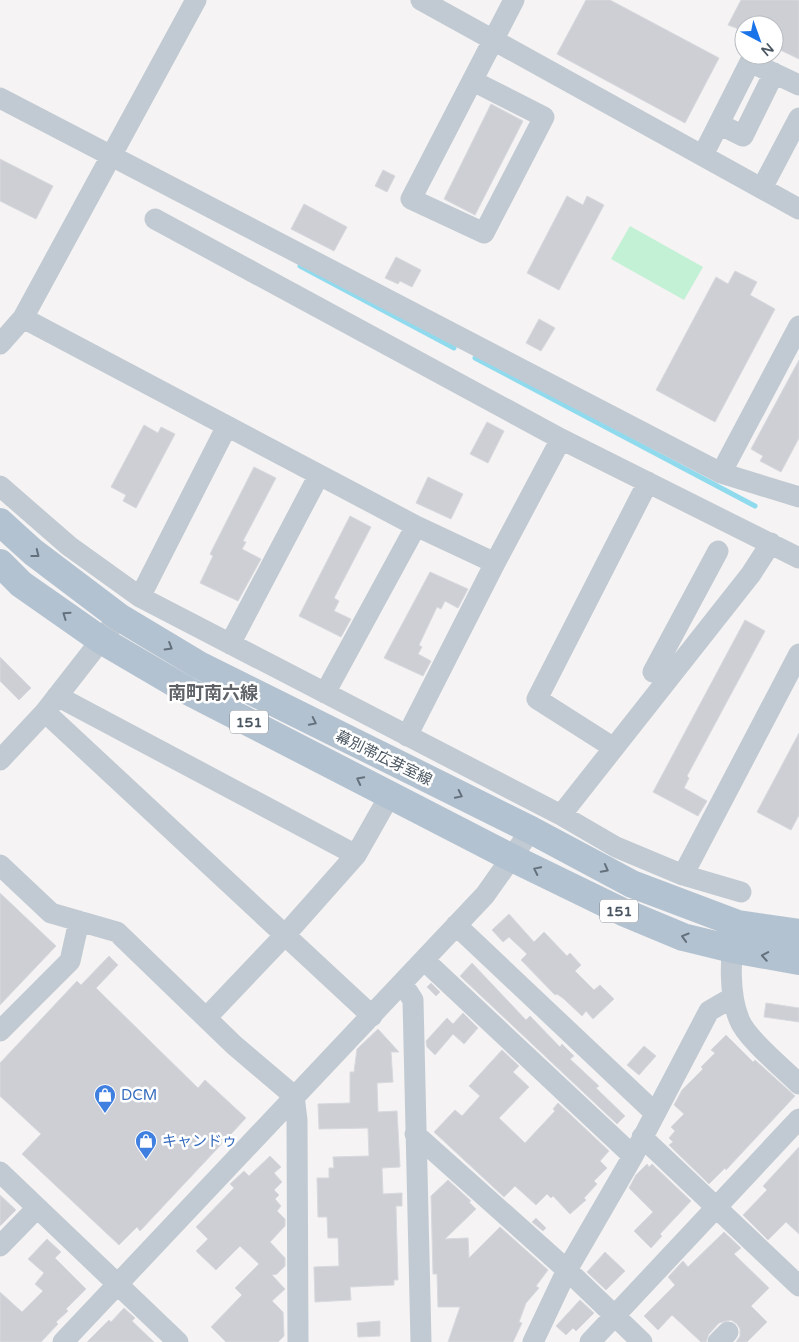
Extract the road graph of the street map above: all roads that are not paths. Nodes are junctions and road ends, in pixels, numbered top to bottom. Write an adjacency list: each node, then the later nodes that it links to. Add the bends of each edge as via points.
1 (196, 0): 10 (street)
2 (421, 0): 4 (street)
3 (514, 0): 4 (street)
4 (495, 39): 5 (street); 9 (street)
5 (473, 81): 5 (street, via 411,199 484,233 544,117)
6 (799, 85): 9 (street, via 774,73 743,136 719,124)
7 (0, 98): 10 (street)
8 (799, 118): 11 (street)
9 (704, 155): 11 (street)
10 (111, 156): 14 (street); 19 (street)
11 (762, 188): 12 (street)
12 (799, 208)
13 (155, 219): 18 (street)
14 (23, 318): 16 (street); 17 (street)
15 (799, 326): 19 (street)
16 (0, 344)
17 (227, 426): 20 (street); 31 (street)
18 (561, 439): 21 (street); 29 (street)
19 (721, 473): 23 (street)
20 (318, 475): 25 (street); 35 (street)
21 (648, 482): 26 (street); 42 (street, via 537,699)
22 (0, 486): 31 (street, via 69,546)
23 (799, 497)
24 (0, 522): 32 (main road, 幕別帯広芽室線 / 151, one-way to 32, via 33,552)
25 (416, 526): 29 (street); 39 (street)
26 (771, 543): 28 (street); 36 (street, via 752,574)
27 (718, 551): 33 (street)
28 (799, 558)
29 (495, 563): 41 (street)
30 (0, 564): 34 (main road, 幕別帯広芽室線 / 151, one-way to 30, via 21,584)
31 (140, 597): 35 (street)
32 (119, 617): 34 (street); 46 (main road, 幕別帯広芽室線 / 151, one-way to 46, via 199,665)
33 (672, 636): 36 (street); 38 (street)
34 (101, 640): 40 (street); 44 (main road, 幕別帯広芽室線 / 151, one-way to 34, via 188,691)
35 (230, 644): 39 (street)
36 (693, 648): 42 (street)
37 (799, 654): 50 (street)
38 (653, 672)
39 (325, 693): 41 (street)
40 (51, 704): 43 (street); 47 (street); 55 (street)
41 (407, 736): 45 (street)
42 (614, 748): 45 (street)
43 (0, 760)
44 (390, 795): 47 (street); 48 (main road, 幕別帯広芽室線 / 151)
45 (561, 815): 50 (street, via 616,847)
46 (531, 830): 48 (street); 56 (main road, 幕別帯広芽室線 / 151, one-way to 56)
47 (356, 855): 55 (street)
48 (512, 858): 53 (street, via 485,895); 56 (main road, 幕別帯広芽室線 / 151, one-way to 48, via 683,938)
49 (0, 864): 52 (street, via 51,913)
50 (683, 875): 51 (street)
51 (741, 892)
52 (79, 921): 62 (street, via 117,932); 63 (street, via 70,961)
53 (456, 926): 57 (street); 66 (street)
54 (799, 934): 56 (main road, 幕別帯広芽室線 / 151)
55 (285, 935): 61 (street); 62 (street)
56 (735, 937): 58 (main road, 幕別帯広芽室線 / 151, one-way to 56); 60 (street)
57 (424, 960): 59 (street); 69 (street)
58 (799, 961)
59 (402, 983): 61 (street); 68 (street, via 413,1000)
60 (734, 997): 64 (street, via 739,1020 756,1042); 66 (street, via 709,1010)
61 (372, 1016): 65 (street)
62 (206, 1018): 65 (street)
63 (0, 1031)
64 (799, 1084)
65 (294, 1096): 75 (street); 80 (street)
66 (655, 1113): 69 (street)
67 (799, 1119): 71 (street)
68 (415, 1134): 74 (street); 81 (street)
69 (637, 1147): 71 (street); 74 (street)
70 (0, 1172): 72 (street)
71 (715, 1207): 76 (street); 77 (street)
72 (38, 1208): 73 (street); 75 (street)
73 (0, 1246)
74 (566, 1270): 77 (street); 82 (street)
75 (118, 1284): 78 (street); 79 (street)
76 (799, 1286)
77 (614, 1315): 83 (street); 84 (street)
78 (63, 1342)
79 (178, 1342)
80 (298, 1342)
81 (421, 1342)
82 (533, 1342)
83 (590, 1342)
84 (642, 1342)

